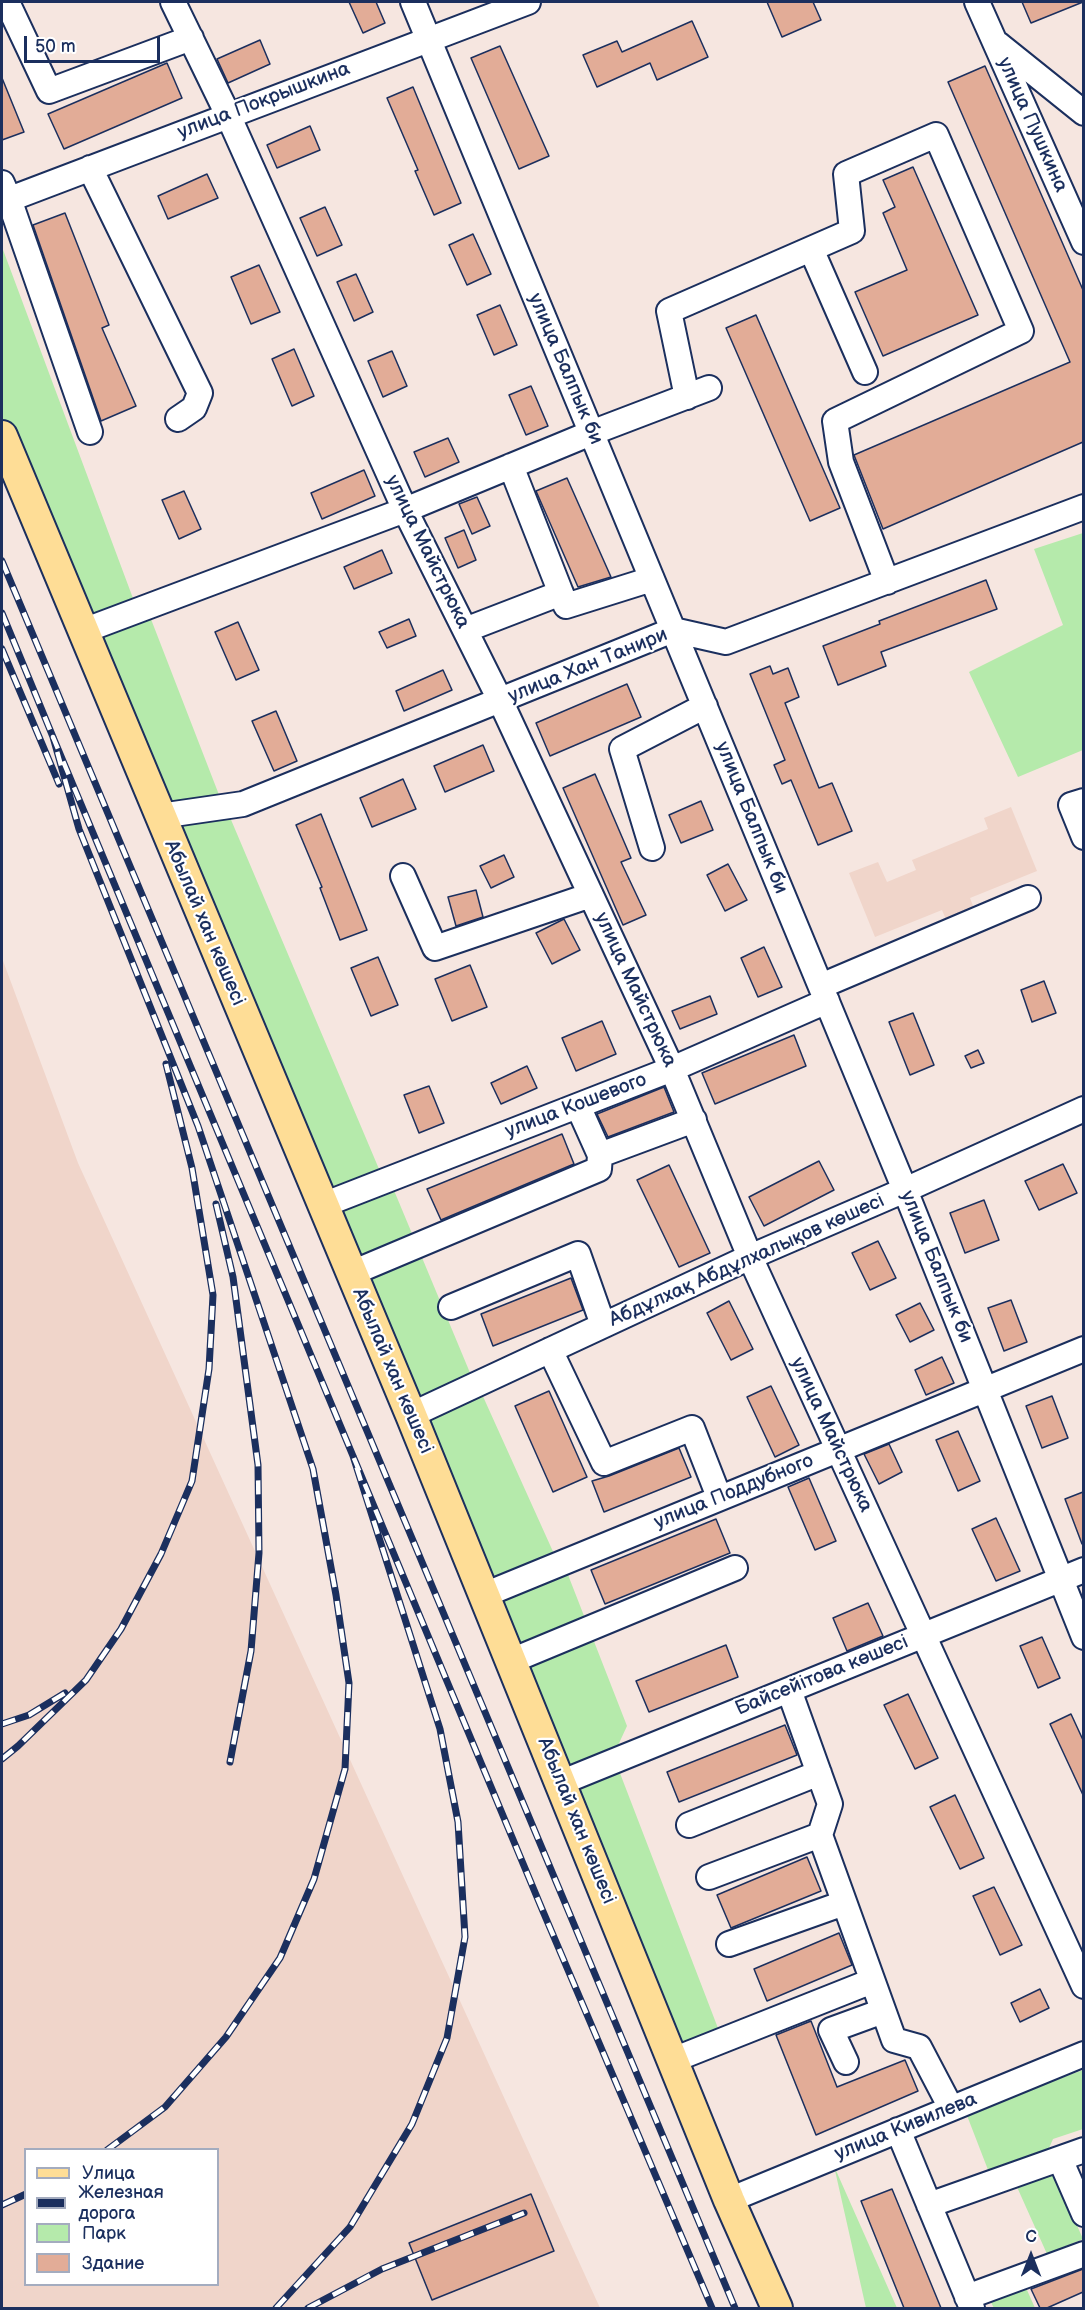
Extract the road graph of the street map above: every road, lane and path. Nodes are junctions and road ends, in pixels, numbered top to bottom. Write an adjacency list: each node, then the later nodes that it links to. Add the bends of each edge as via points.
1 (7, 2): 6 (street, via 49,91)
2 (173, 2): 6 (street, улица Майстрюка)
3 (413, 2): 7 (street, улица Балпык би)
4 (528, 2): 7 (street, улица Покрышкина)
5 (977, 2): 8 (street, улица Пушкина)
6 (191, 38): 10 (street, улица Майстрюка)
7 (427, 38): 10 (street, улица Покрышкина); 18 (street, улица Балпык би)
8 (994, 41): 9 (street, улица Пушкина); 13 (street, улица Пушкина)
9 (1083, 113)
10 (228, 115): 11 (street, улица Покрышкина); 22 (street, улица Майстрюка)
11 (90, 168): 12 (street, улица Покрышкина); 16 (street, via 200,393 194,408)
12 (4, 194): 17 (street)
13 (1083, 242)
14 (811, 249): 15 (street); 18 (street, via 669,311 698,392); 24 (street, via 852,231 846,174 936,135 1021,332 836,421 841,462)
15 (865, 372)
16 (177, 419)
17 (90, 432)
18 (591, 433): 20 (street); 23 (street, улица Балпык би)
19 (2, 436): 28 (main road, Абылай хан көшесі)
20 (511, 466): 22 (street); 25 (street)
21 (1083, 507): 24 (street, улица Хан Танири)
22 (405, 510): 26 (street, улица Майстрюка); 28 (street)
23 (652, 579): 25 (street, via 566,606); 27 (street, улица Балпык би)
24 (887, 582): 27 (street, улица Хан Танири, via 726,642)
25 (561, 593): 26 (street)
26 (465, 630): 29 (street, улица Майстрюка)
27 (674, 630): 29 (street, улица Хан Танири); 30 (street, улица Балпык би)
28 (83, 631): 32 (main road, Абылай хан көшесі)
29 (500, 700): 32 (street, улица Хан Танири, via 243,804); 36 (street, улица Майстрюка)
30 (705, 706): 34 (street, via 622,749); 38 (street, улица Балпык би)
31 (1083, 801): 33 (street, via 1071,806)
32 (160, 816): 45 (main road, Абылай хан көшесі)
33 (1083, 837)
34 (652, 848)
35 (403, 876): 36 (street, via 435,948)
36 (591, 895): 39 (street, улица Майстрюка)
37 (1028, 898): 38 (street, улица Кошевого)
38 (824, 994): 39 (street, улица Кошевого); 44 (street, улица Балпык би)
39 (672, 1069): 40 (street, улица Кошевого); 42 (street, улица Майстрюка)
40 (578, 1106): 43 (street); 45 (street, улица Кошевого)
41 (1083, 1108): 44 (street, Абдұлхақ Абдұлхалықов көшесі)
42 (693, 1120): 43 (street); 46 (street, улица Майстрюка)
43 (600, 1155): 47 (street, via 599,1169)
44 (905, 1190): 46 (street, Абдұлхақ Абдұлхалықов көшесі); 52 (street, улица Балпык би)
45 (323, 1205): 47 (main road, Абылай хан көшесі)
46 (750, 1257): 49 (street, Абдұлхақ Абдұлхалықов көшесі); 54 (street, улица Майстрюка)
47 (351, 1273): 53 (main road, Абылай хан көшесі)
48 (451, 1307): 49 (street, via 578,1254)
49 (603, 1325): 51 (street, Абдұлхақ Абдұлхалықов көшесі)
50 (1083, 1349): 52 (street, улица Поддубного)
51 (550, 1350): 53 (street, Абдұлхақ Абдұлхалықов көшесі); 55 (street, via 604,1463 692,1428)
52 (985, 1389): 54 (street, улица Поддубного); 58 (street, улица Балпык би)
53 (411, 1415): 59 (main road, Абылай хан көшесі)
54 (838, 1449): 55 (street, улица Поддубного); 60 (street, улица Майстрюка)
55 (719, 1497): 59 (street, улица Поддубного)
56 (735, 1568): 62 (street)
57 (1083, 1570): 58 (street, Байсейітова көшесі)
58 (1061, 1580): 60 (street, Байсейітова көшесі); 61 (street, улица Балпык би)
59 (484, 1595): 62 (main road, Абылай хан көшесі)
60 (923, 1635): 63 (street, Байсейітова көшесі); 72 (street, улица Майстрюка)
61 (1083, 1636)
62 (511, 1661): 65 (main road, Абылай хан көшесі)
63 (789, 1690): 64 (street); 65 (street, Байсейітова көшесі)
64 (819, 1773): 66 (street); 67 (street, via 830,1804)
65 (560, 1783): 75 (main road, Абылай хан көшесі)
66 (689, 1825)
67 (820, 1835): 68 (street); 69 (street)
68 (709, 1877)
69 (844, 1903): 70 (street); 71 (street)
70 (729, 1944)
71 (872, 1981): 73 (street); 75 (street)
72 (1083, 1986)
73 (883, 2011): 76 (street, via 831,2030); 77 (street, via 894,2040 919,2047)
74 (1083, 2054): 77 (street, улица Кивилева)
75 (673, 2060): 81 (main road, Абылай хан көшесі)
76 (846, 2062)
77 (951, 2108): 78 (street, улица Кивилева)
78 (898, 2130): 81 (street, улица Кивилева); 82 (street)
79 (1083, 2150): 80 (street)
80 (1060, 2158): 82 (street); 83 (street)
81 (729, 2200): 86 (main road, Абылай хан көшесі)
82 (929, 2205): 85 (street)
83 (1083, 2214)
84 (1083, 2254): 85 (street)
85 (969, 2303)
86 (777, 2308)

